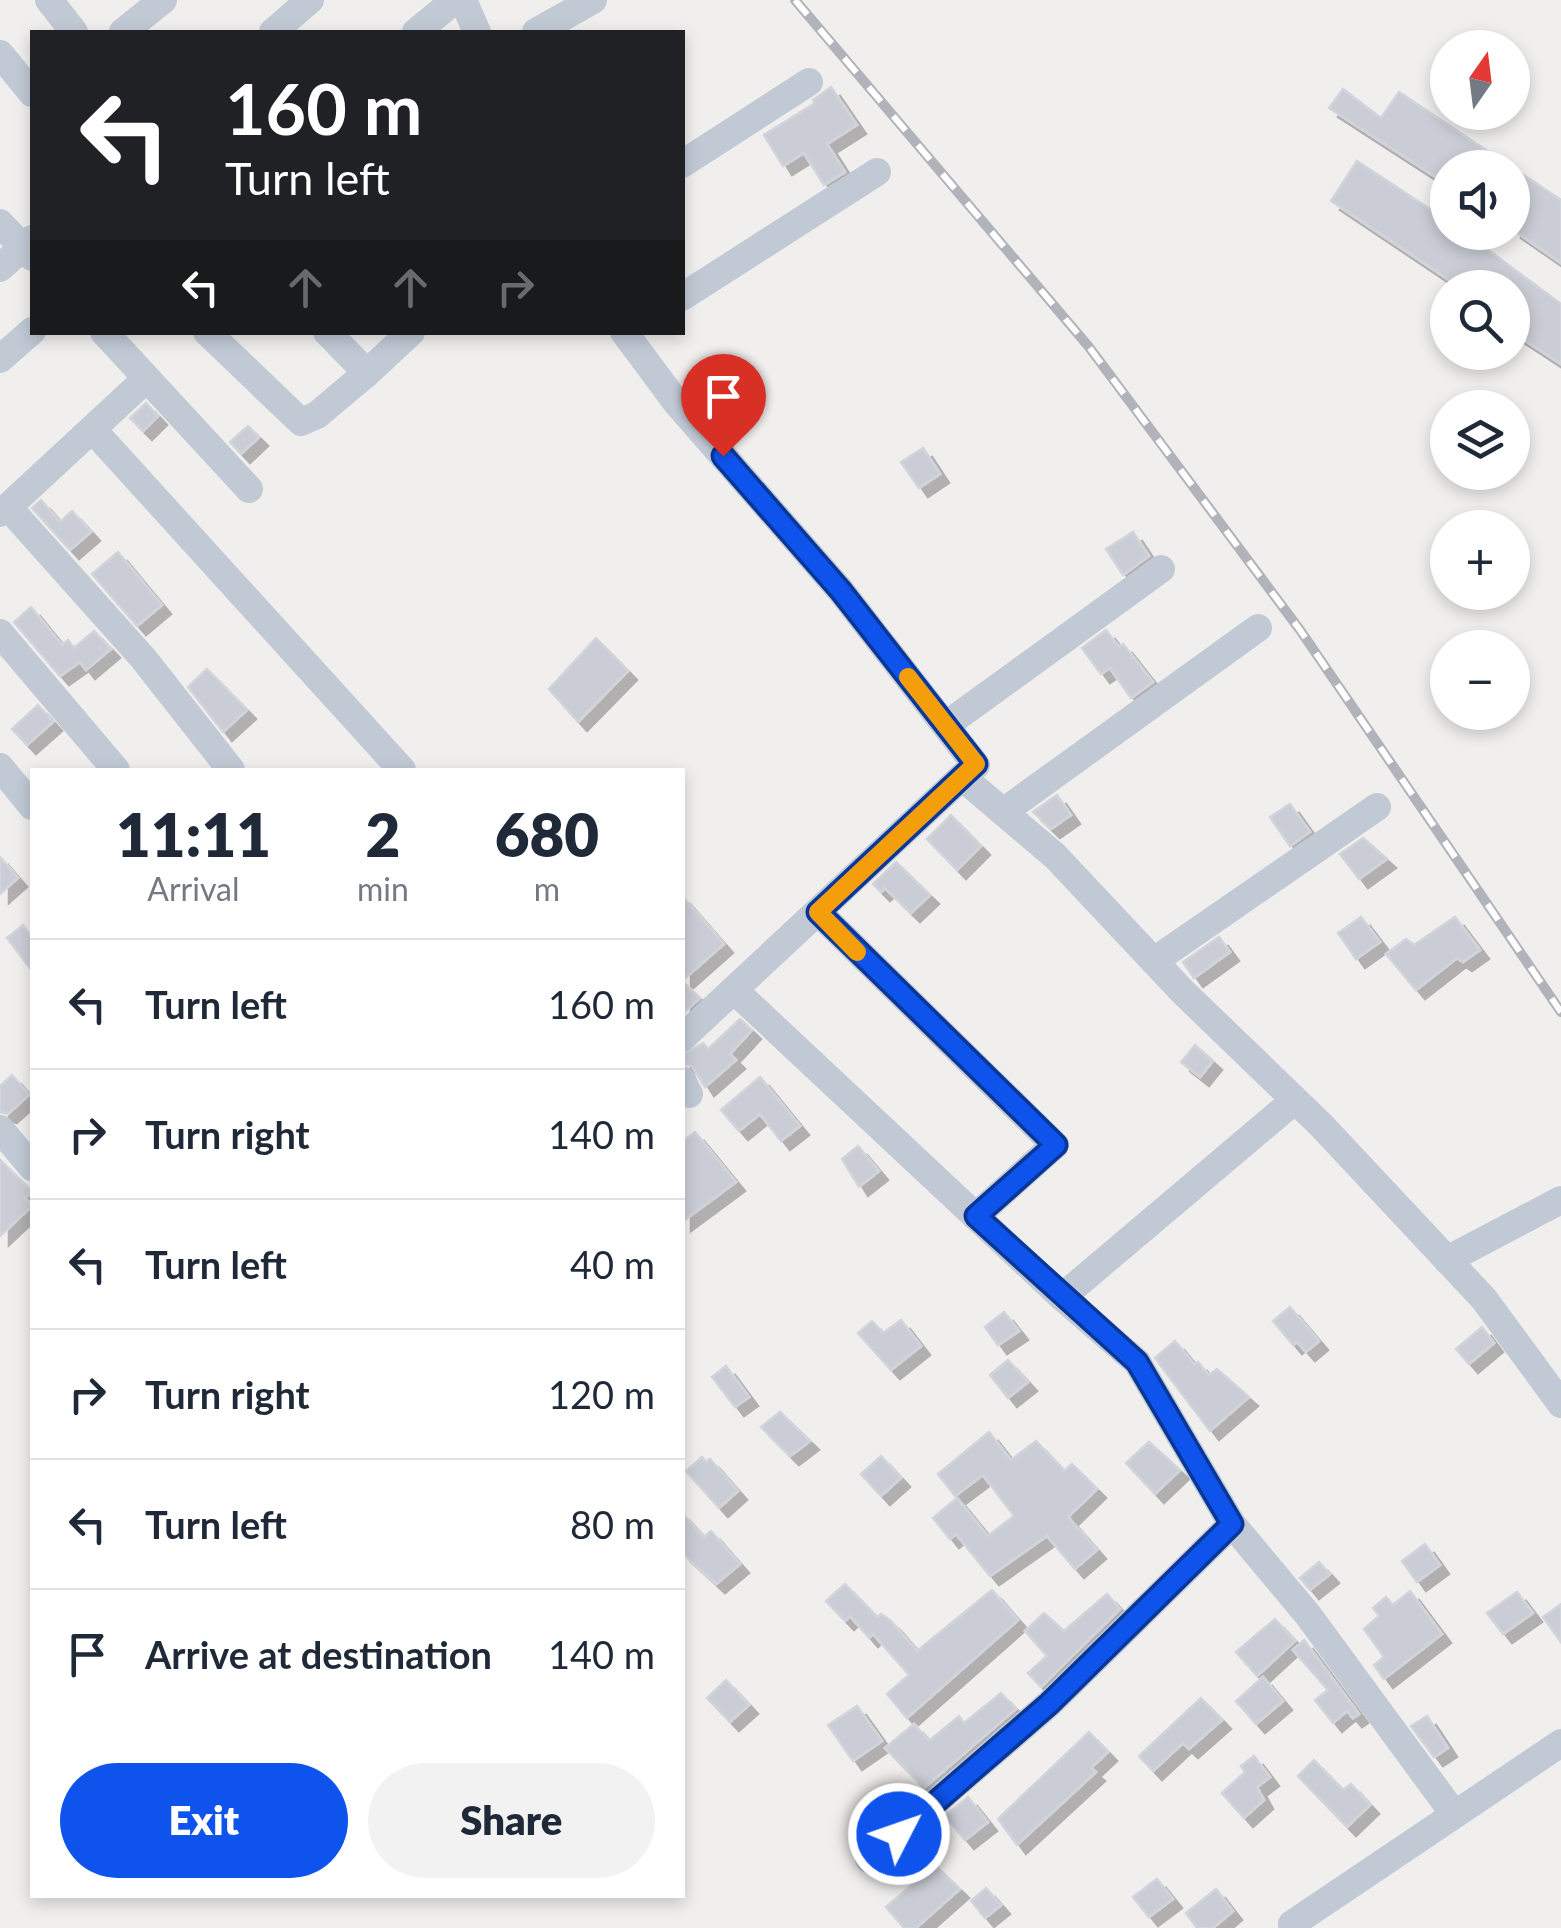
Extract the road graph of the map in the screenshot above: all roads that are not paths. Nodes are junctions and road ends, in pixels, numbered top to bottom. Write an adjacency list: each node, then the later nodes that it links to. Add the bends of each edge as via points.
1 (49, 0): 7 (street)
2 (163, 0): 8 (street)
3 (310, 0): 9 (street)
4 (454, 0): 10 (street)
5 (462, 0): 11 (street)
6 (593, 0): 12 (street)
7 (72, 30)
8 (126, 30)
9 (275, 30)
10 (418, 30)
11 (476, 30)
12 (540, 30)
13 (0, 54): 15 (street)
14 (809, 82): 16 (street)
15 (30, 91)
16 (685, 162)
17 (877, 172): 21 (street)
18 (0, 223): 19 (street)
19 (30, 247): 20 (street)
20 (0, 268)
21 (685, 295)
22 (30, 333): 28 (street)
23 (107, 335): 30 (street)
24 (209, 335): 29 (street, via 301,422)
25 (330, 335): 29 (street)
26 (407, 335): 29 (street)
27 (626, 335): 37 (street)
28 (0, 360)
29 (366, 372)
30 (146, 379): 31 (street); 32 (street)
31 (93, 430): 33 (street); 41 (street)
32 (249, 488)
33 (4, 510): 40 (street, via 143,658)
34 (1162, 570): 37 (street)
35 (1258, 628): 45 (street)
36 (0, 633): 39 (street)
37 (946, 725): 42 (street, via 976,764)
38 (0, 768): 43 (street)
39 (114, 768)
40 (229, 768)
41 (400, 768)
42 (962, 777): 45 (street); 46 (street)
43 (30, 804)
44 (1377, 807): 47 (street)
45 (1003, 812): 47 (street, via 1055,856)
46 (818, 912): 48 (street); 54 (street, via 1056,1145)
47 (1154, 961): 50 (street)
48 (734, 990): 49 (street); 54 (street)
49 (685, 1035)
50 (1295, 1100): 55 (street); 56 (street)
51 (0, 1129): 52 (street)
52 (30, 1165)
53 (1561, 1200): 55 (street)
54 (976, 1216): 56 (street)
55 (1447, 1260): 57 (street)
56 (1062, 1296): 58 (street, via 1137,1362)
57 (1561, 1404)
58 (1232, 1524): 60 (street, via 1308,1615); 61 (street, via 1049,1704)
59 (1561, 1743): 60 (street)
60 (1454, 1814): 62 (street)
61 (869, 1860)
62 (1292, 1924)

